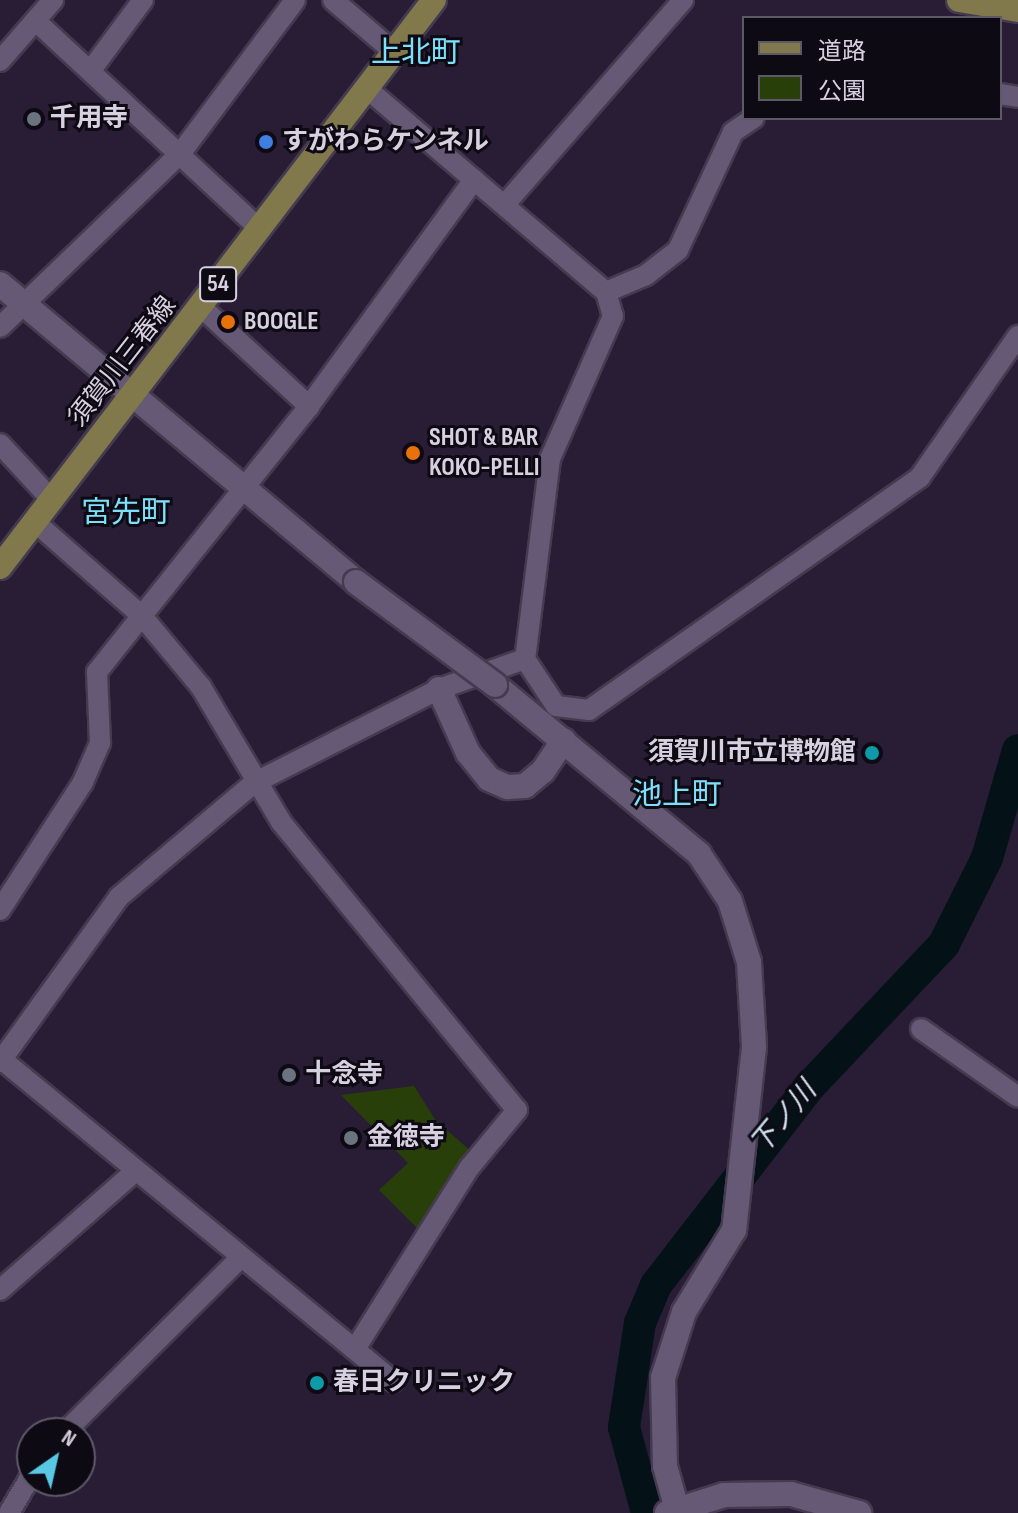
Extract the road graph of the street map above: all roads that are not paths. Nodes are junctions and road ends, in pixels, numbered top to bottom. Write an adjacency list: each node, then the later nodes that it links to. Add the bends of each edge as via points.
1 (53, 0): 9 (street)
2 (143, 0): 12 (street)
3 (295, 0): 15 (street)
4 (333, 0): 10 (street)
5 (434, 0): 10 (main road, 須賀川三春線 / 54)
6 (683, 0): 17 (street)
7 (959, 0): 8 (main road)
8 (1018, 10)
9 (38, 23): 11 (street); 12 (street)
10 (393, 51): 13 (main road, 須賀川三春線 / 54)
11 (0, 61)
12 (91, 70): 15 (street)
13 (365, 87): 16 (street); 18 (main road, 須賀川三春線 / 54)
14 (751, 120): 20 (street, via 733,132 678,250 646,275)
15 (180, 154): 18 (street); 21 (street)
16 (474, 180): 17 (street); 26 (street)
17 (507, 202): 20 (street)
18 (260, 229): 22 (main road, 須賀川三春線 / 54)
19 (0, 284): 21 (street)
20 (606, 292): 33 (street, via 613,316 550,459)
21 (22, 303): 23 (street); 25 (street)
22 (201, 307): 25 (main road, 須賀川三春線 / 54); 26 (street)
23 (0, 327)
24 (1018, 336): 33 (street, via 920,477 589,710 556,706)
25 (130, 400): 28 (street); 29 (main road, 須賀川三春線 / 54)
26 (309, 406): 28 (street)
27 (0, 444): 29 (street)
28 (242, 492): 32 (street); 35 (street, bridge)
29 (51, 499): 30 (main road, 須賀川三春線 / 54)
30 (34, 521): 31 (main road, 須賀川三春線 / 54); 32 (street)
31 (0, 567)
32 (142, 616): 36 (street, via 201,687); 37 (street, via 97,672 100,743 83,782)
33 (525, 659): 34 (street)
34 (439, 689): 35 (street, via 468,753 489,779 507,787 525,786 543,771); 36 (street)
35 (564, 740): 47 (street, via 660,815 699,854 730,901 755,1007 734,1230 684,1312 663,1378 665,1466)
36 (254, 783): 39 (street, via 119,897); 44 (street, via 517,1110 469,1168)
37 (0, 910)
38 (921, 1029): 40 (street)
39 (1, 1060): 41 (street, via 97,1132)
40 (1018, 1097)
41 (133, 1173): 42 (street); 43 (street)
42 (240, 1258): 44 (street); 46 (street)
43 (0, 1290)
44 (355, 1349): 45 (street)
45 (393, 1381)
46 (80, 1417)
47 (674, 1512): 48 (street, via 724,1495 791,1494)
48 (859, 1513)

